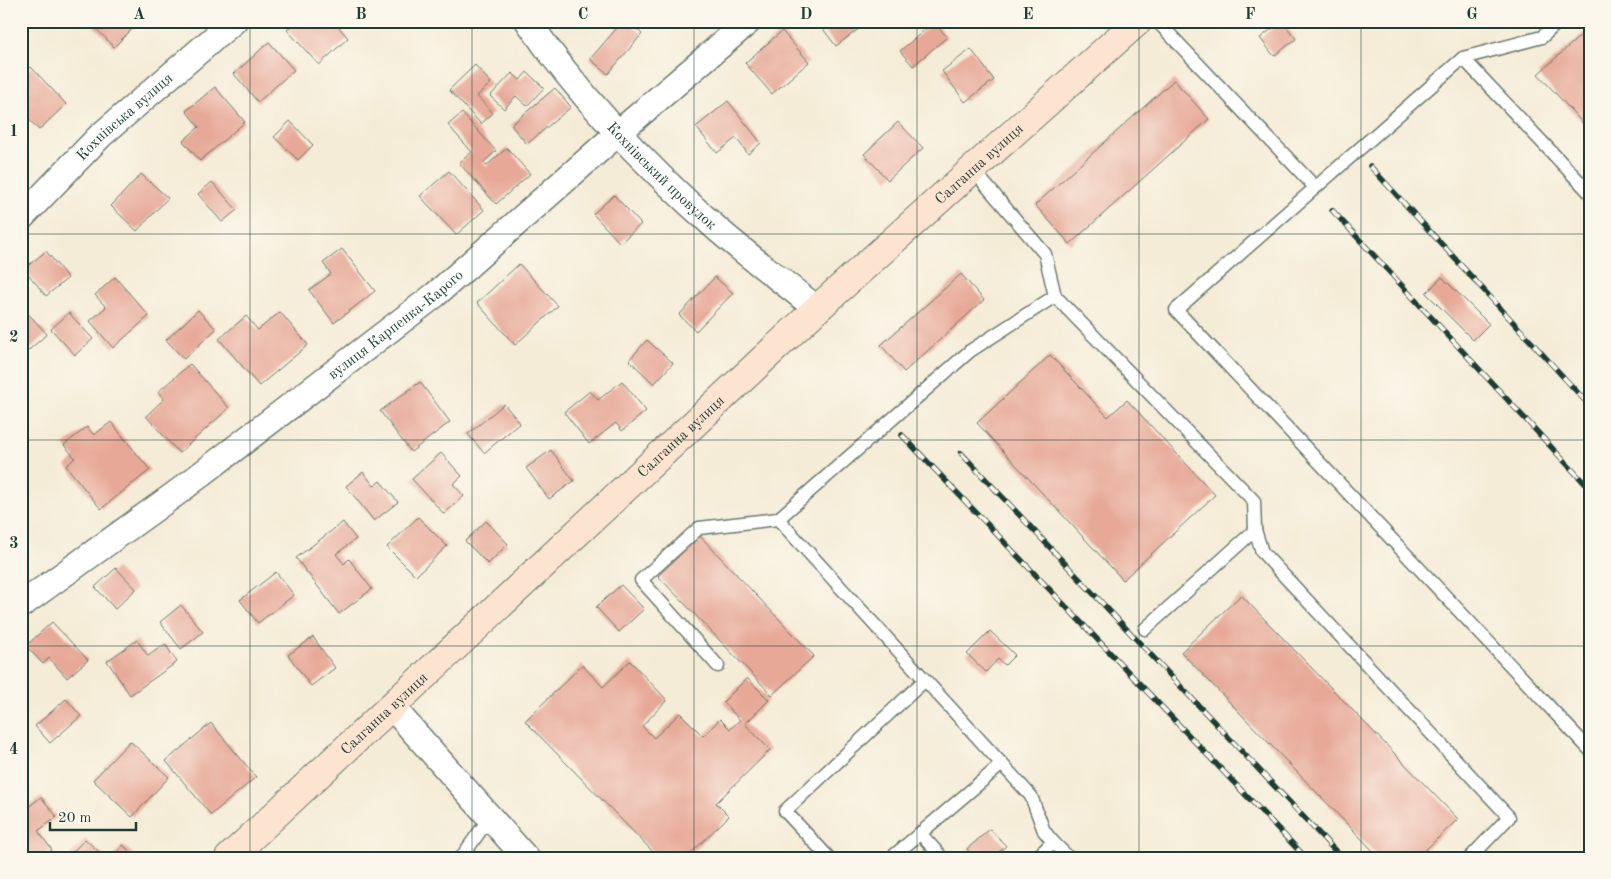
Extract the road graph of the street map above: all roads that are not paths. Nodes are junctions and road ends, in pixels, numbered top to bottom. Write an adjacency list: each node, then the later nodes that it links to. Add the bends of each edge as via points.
1 (234, 21): 12 (street, Кохнівська вулиця, via 100,136)
2 (528, 21): 8 (street, Кохнівський провулок, via 552,56)
3 (749, 21): 8 (street, вулиця Карпенка-Карого)
4 (1138, 21): 9 (street, Салганна вулиця)
5 (1157, 21): 10 (lane)
6 (1559, 21): 7 (lane, via 1542,37)
7 (1463, 58): 10 (lane); 11 (lane)
8 (617, 134): 14 (street, Кохнівський провулок, via 717,229); 17 (street, вулиця Карпенка-Карого, via 435,295 178,492)
9 (973, 170): 13 (lane, via 1045,254); 14 (street, Салганна вулиця)
10 (1315, 187): 22 (lane, via 1176,310)
11 (1590, 192)
12 (21, 218)
13 (1055, 296): 15 (lane, via 970,351); 16 (lane, via 1254,501)
14 (817, 309): 21 (street, Салганна вулиця)
15 (778, 519): 19 (lane, via 699,528 641,580); 20 (lane)
16 (1255, 530): 18 (lane); 35 (lane, via 1262,552 1509,818)
17 (21, 605)
18 (1146, 629)
19 (718, 666)
20 (925, 680): 23 (lane); 30 (lane, via 785,811)
21 (392, 707): 24 (street); 27 (street, Салганна вулиця)
22 (1590, 750)
23 (1002, 764): 25 (lane); 26 (lane, via 1031,796 1044,831)
24 (490, 817): 28 (lane); 29 (street)
25 (920, 833): 31 (lane); 32 (lane)
26 (1053, 842): 33 (lane); 34 (lane)
27 (229, 858)
28 (461, 858)
29 (526, 858)
30 (829, 858)
31 (891, 858)
32 (942, 858)
33 (1036, 858)
34 (1069, 858)
35 (1470, 858)

